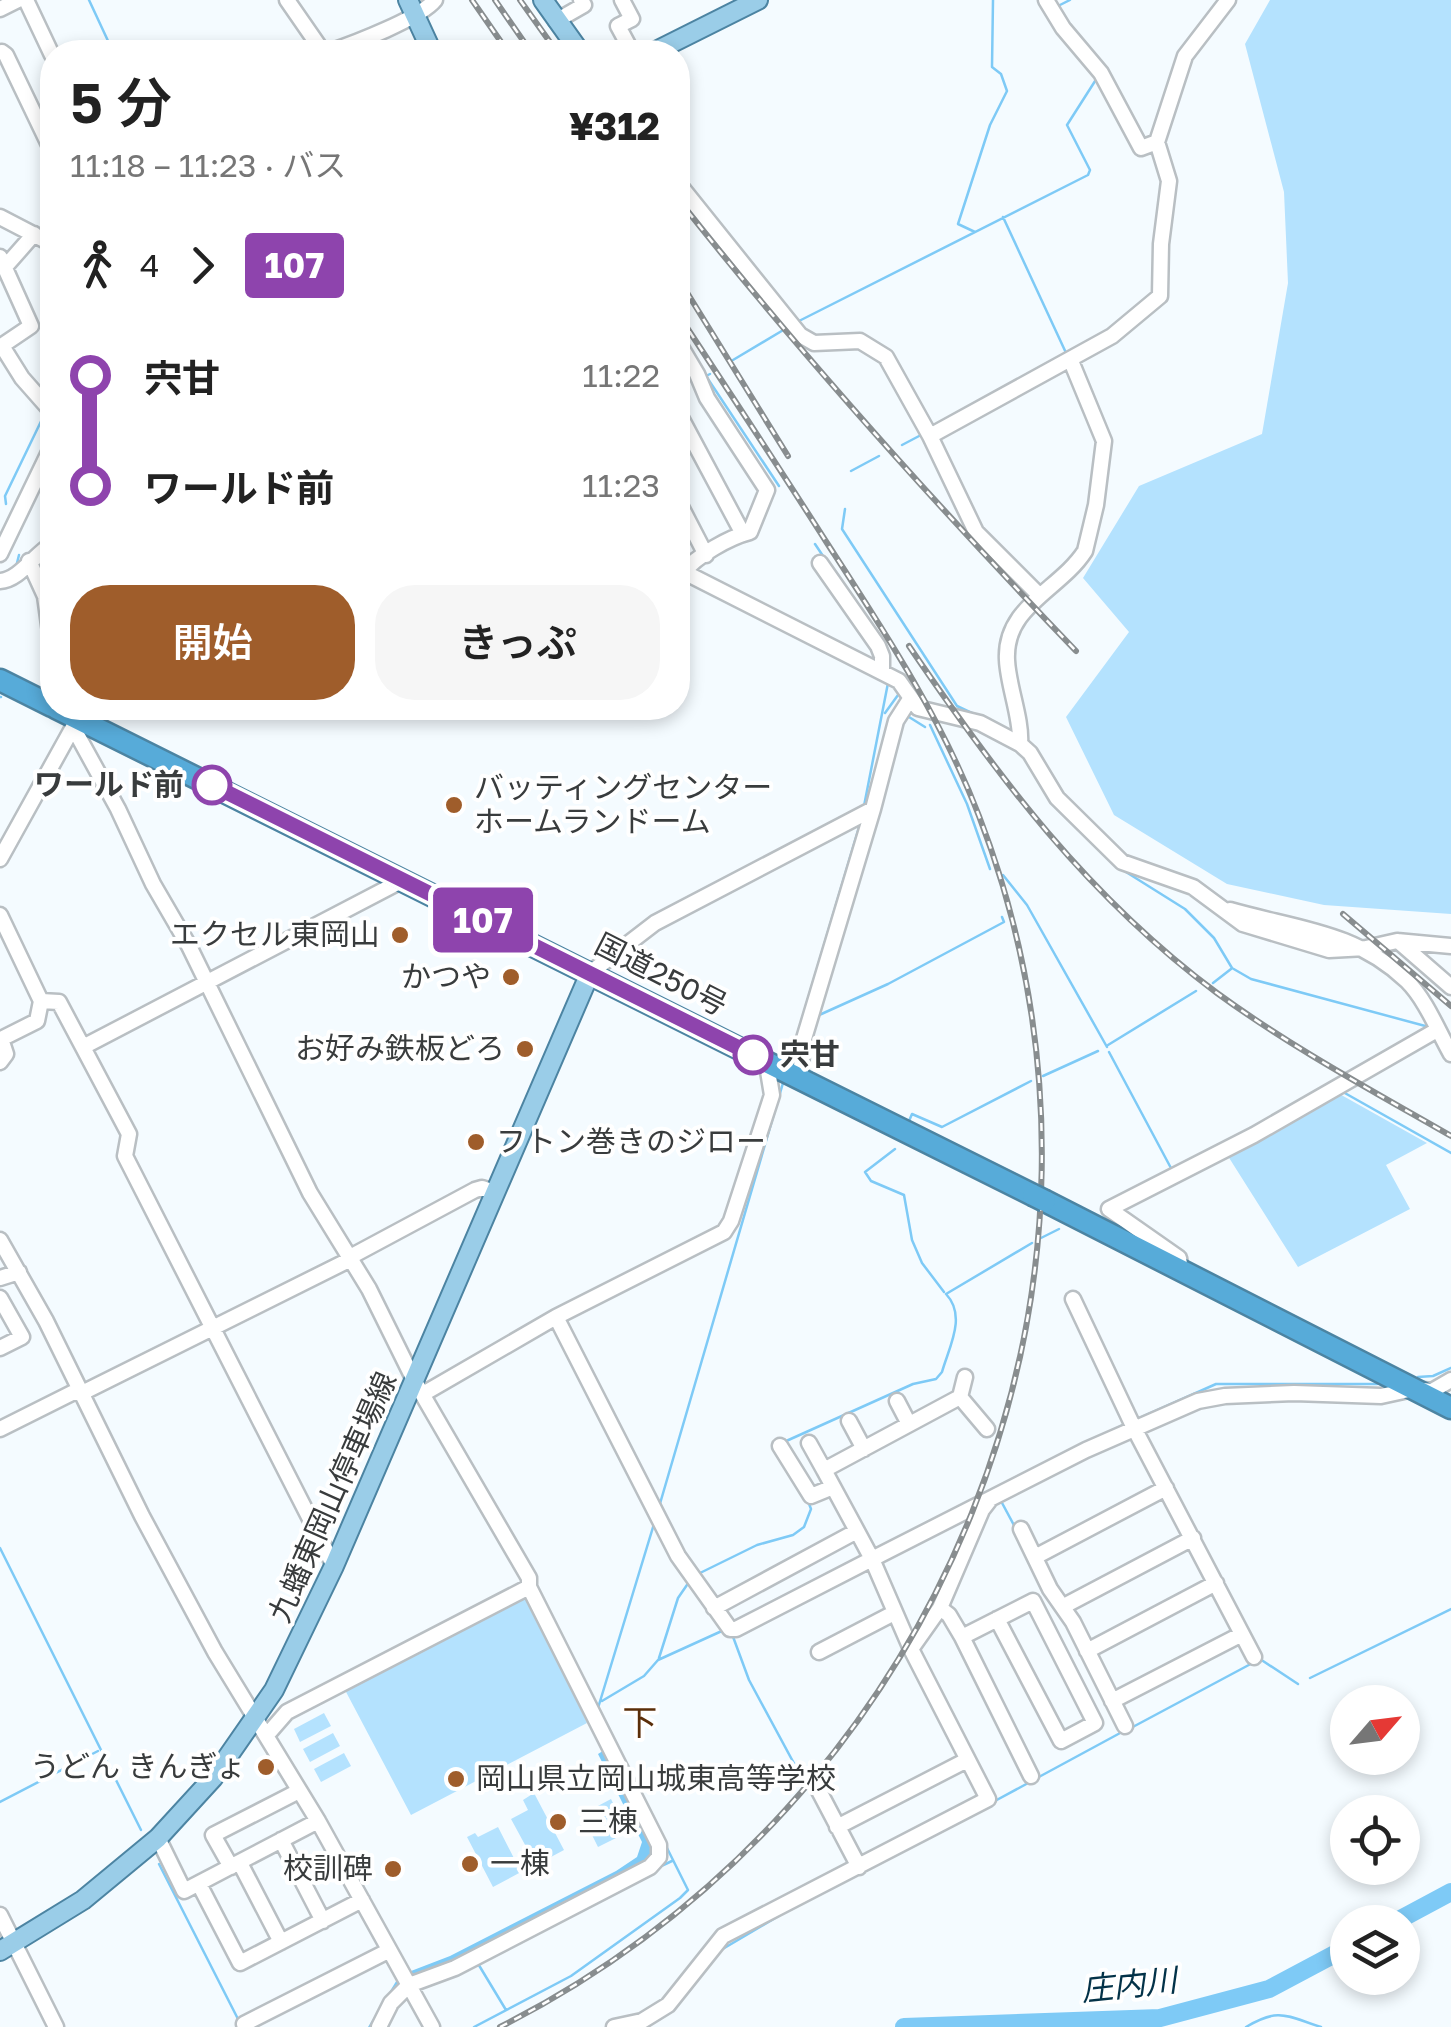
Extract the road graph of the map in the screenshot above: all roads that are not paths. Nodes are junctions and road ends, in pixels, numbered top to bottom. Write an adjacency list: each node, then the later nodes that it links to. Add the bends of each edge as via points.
1 (22, 0): 11 (street); 13 (street)
2 (287, 0): 14 (street)
3 (435, 0): 9 (street)
4 (542, 0): 12 (main road)
5 (581, 0): 12 (street, via 584,5)
6 (622, 0): 18 (street, via 632,19 618,26)
7 (758, 0): 19 (main road)
8 (1228, 0): 22 (street, via 1186,56)
9 (411, 7): 15 (street); 16 (main road)
10 (1050, 7): 22 (street, via 1101,72 1141,148)
11 (0, 9)
12 (556, 20): 17 (main road)
13 (44, 40)
14 (317, 40)
15 (364, 40)
16 (426, 40)
17 (571, 40)
18 (626, 40)
19 (678, 40)
20 (1, 51): 21 (street)
21 (40, 126)
22 (1157, 142): 29 (street, via 1169,182 1160,296)
23 (690, 200): 33 (street, via 807,341 852,340 881,352)
24 (0, 218): 25 (street)
25 (40, 236)
26 (40, 243): 27 (street)
27 (3, 262): 28 (street, via 31,326)
28 (1, 347): 31 (street)
29 (1071, 361): 33 (street); 46 (street, via 1104,441 1104,461 1085,551)
30 (690, 362): 36 (street, via 766,484 750,532)
31 (40, 399)
32 (690, 435): 36 (street)
33 (930, 436): 46 (street, via 976,532)
34 (40, 471): 38 (street)
35 (690, 524): 39 (street)
36 (743, 534): 39 (street)
37 (40, 553): 40 (street)
38 (0, 554)
39 (706, 555): 42 (street)
40 (29, 561): 44 (street, via 7,582); 45 (street)
41 (820, 564): 47 (street, via 878,646)
42 (690, 565)
43 (690, 576): 47 (street)
44 (0, 580)
45 (40, 585)
46 (1038, 595): 54 (street, via 1010,630 1006,646)
47 (883, 672): 50 (street, via 900,681)
48 (0, 680): 49 (highway, 国道250号)
49 (40, 699)
50 (910, 700): 54 (street); 55 (street, via 896,720)
51 (77, 720): 56 (street)
52 (79, 720): 63 (street, via 129,837)
53 (82, 720): 57 (highway, 国道250号)
54 (1020, 744): 61 (street, via 1057,798 1122,862 1193,888 1243,924 1329,950)
55 (874, 809): 62 (street, via 656,923); 70 (street, via 803,1042)
56 (0, 858)
57 (403, 880): 62 (highway, 国道250号); 63 (street)
58 (0, 915): 65 (street)
59 (1398, 941): 60 (street); 61 (street); 64 (street)
60 (1451, 946)
61 (1366, 948): 66 (street, via 1409,983)
62 (590, 973): 70 (highway, 国道250号); 71 (main road, 九蟠東岡山停車場線)
63 (206, 984): 67 (street); 73 (street, via 310,1193)
64 (1451, 988)
65 (41, 1001): 67 (street, via 60,1002); 69 (street, via 37,1021 0,1039 6,1054)
66 (1437, 1030): 68 (street); 74 (street, via 1254,1136 1109,1209 1179,1258)
67 (84, 1048): 81 (street, via 129,1134 125,1156)
68 (1451, 1054)
69 (0, 1062)
70 (785, 1071): 74 (highway, 国道250号); 79 (street, via 768,1072 772,1096 724,1232)
71 (495, 1192): 73 (street, via 475,1190); 87 (main road, 九蟠東岡山停車場線)
72 (0, 1240): 75 (street)
73 (350, 1258): 81 (street); 87 (street)
74 (1181, 1271): 84 (highway, 国道250号)
75 (19, 1272): 76 (street); 80 (street)
76 (0, 1278)
77 (0, 1298): 82 (street)
78 (1073, 1299): 96 (street)
79 (556, 1317): 87 (street); 115 (street, via 678,1556)
80 (46, 1321): 82 (street); 89 (street)
81 (211, 1326): 89 (street); 111 (street)
82 (22, 1337): 83 (street)
83 (0, 1348)
84 (1384, 1372): 88 (highway, 国道250号); 90 (street, via 1389,1381)
85 (964, 1377): 91 (street)
86 (1451, 1380): 88 (street, via 1432,1391)
87 (419, 1387): 111 (main road, 九蟠東岡山停車場線); 113 (street)
88 (1413, 1389): 90 (street); 93 (highway, 国道250号)
89 (79, 1392): 97 (street); 127 (street)
90 (1380, 1396): 96 (street, via 1225,1396 1198,1400)
91 (960, 1397): 95 (street); 98 (street)
92 (897, 1402): 95 (street)
93 (1451, 1408)
94 (849, 1421): 101 (street)
95 (910, 1424): 101 (street)
96 (1134, 1428): 104 (street); 105 (street)
97 (0, 1429)
98 (988, 1429)
99 (809, 1443): 102 (street)
100 (780, 1446): 103 (street, via 811,1496)
101 (864, 1449): 102 (street)
102 (824, 1470): 103 (street)
103 (833, 1487): 107 (street)
104 (1166, 1488): 108 (street); 110 (street)
105 (990, 1500): 109 (street); 116 (street)
106 (1021, 1529): 110 (street)
107 (857, 1532): 109 (street); 115 (street)
108 (1193, 1538): 112 (street); 114 (street)
109 (871, 1557): 115 (street, via 730,1628); 117 (street)
110 (1035, 1557): 114 (street)
111 (334, 1566): 127 (main road, 九蟠東岡山停車場線)
112 (1216, 1583): 119 (street); 122 (street)
113 (529, 1587): 127 (street); 145 (street, via 657,1839 659,1857 455,1968)
114 (1064, 1606): 122 (street)
115 (714, 1608)
116 (940, 1608): 120 (street); 121 (street)
117 (894, 1613): 121 (street); 123 (street)
118 (997, 1620): 118 (street, via 1033,1601 1095,1723 1061,1741); 120 (street)
119 (1242, 1634): 124 (street); 125 (street)
120 (962, 1637): 129 (street)
121 (911, 1649): 128 (street)
122 (1088, 1651): 125 (street)
123 (820, 1652)
124 (1254, 1657)
125 (1112, 1701): 126 (street)
126 (1124, 1726)
127 (261, 1727): 131 (street); 134 (main road, 九蟠東岡山停車場線)
128 (968, 1760): 133 (street); 137 (street, via 988,1799)
129 (1032, 1776)
130 (818, 1789): 133 (street)
131 (299, 1791): 132 (street); 136 (street, via 213,1835)
132 (318, 1821): 135 (street); 139 (street)
133 (837, 1827): 137 (street)
134 (158, 1838): 138 (street, via 184,1891); 143 (main road, 九蟠東岡山停車場線, via 83,1900)
135 (281, 1840): 136 (street); 141 (street)
136 (235, 1865): 138 (street); 142 (street)
137 (858, 1867): 150 (street, via 723,1936 668,2005 642,2021)
138 (199, 1884): 142 (street, via 240,1964)
139 (362, 1900): 141 (street); 144 (street)
140 (0, 1915): 143 (street)
141 (322, 1921): 142 (street)
142 (281, 1942)
143 (7, 1947): 146 (street)
144 (388, 1951): 145 (street); 147 (street)
145 (406, 1981): 148 (street); 149 (street)
146 (56, 2027)
147 (246, 2027)
148 (379, 2027)
149 (432, 2027)
150 (614, 2027)

